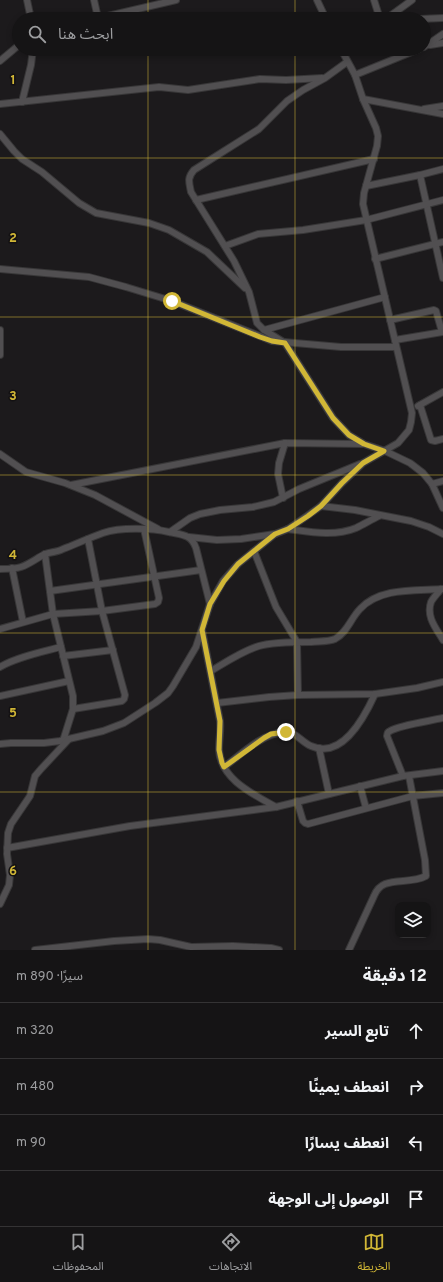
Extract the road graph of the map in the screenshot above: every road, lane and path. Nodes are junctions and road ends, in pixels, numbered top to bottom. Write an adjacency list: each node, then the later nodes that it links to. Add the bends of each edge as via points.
1 (28, 0): 7 (street)
2 (94, 0): 8 (street)
3 (176, 0): 9 (street)
4 (317, 0): 10 (street)
5 (374, 0): 11 (street)
6 (412, 0): 12 (street)
7 (30, 12)
8 (95, 12)
9 (125, 12)
10 (323, 12)
11 (378, 12)
12 (395, 12)
13 (443, 18): 14 (street)
14 (431, 19)
15 (443, 34): 16 (street)
16 (431, 42)
17 (443, 43): 18 (street)
18 (431, 45)
19 (12, 51): 23 (street)
20 (32, 56): 28 (street)
21 (346, 56): 24 (street)
22 (401, 56): 25 (street)
23 (0, 61)
24 (347, 62): 25 (street); 26 (street)
25 (355, 75): 27 (street)
26 (325, 78): 28 (street, via 260,79 188,90 159,87); 38 (street, via 287,101 259,129 194,170 189,181)
27 (363, 99): 31 (street); 34 (street, via 378,136)
28 (22, 102): 29 (street)
29 (0, 104)
30 (443, 106): 31 (street)
31 (420, 110): 32 (street)
32 (443, 114)
33 (0, 134): 48 (street, via 22,159 96,213 149,223 169,230 207,252)
34 (374, 159): 37 (street); 38 (street)
35 (443, 169): 36 (street)
36 (420, 176): 37 (street); 40 (street)
37 (366, 186): 41 (street, via 363,204)
38 (196, 200): 44 (street)
39 (443, 200): 40 (street)
40 (427, 204): 41 (street); 43 (street)
41 (366, 220): 44 (street, via 258,234); 45 (street)
42 (443, 242): 43 (street)
43 (436, 244): 45 (street); 47 (street)
44 (225, 246): 48 (street)
45 (375, 259): 49 (street)
46 (0, 268): 54 (street, via 89,277 172,301 260,337)
47 (443, 278)
48 (249, 292): 52 (street, via 257,322)
49 (384, 297): 50 (street); 52 (street)
50 (390, 320): 53 (street, via 434,310); 55 (street)
51 (0, 330): 56 (street)
52 (264, 330): 54 (street)
53 (443, 332): 55 (street)
54 (285, 343): 55 (street, via 341,347); 63 (street, via 333,418 349,435)
55 (396, 344): 60 (street)
56 (0, 355)
57 (443, 392): 58 (street)
58 (440, 395): 59 (street)
59 (420, 405): 60 (street); 61 (street, via 431,440)
60 (411, 410): 64 (street, via 412,422 409,430 398,443)
61 (443, 439)
62 (285, 443): 63 (street); 69 (street); 70 (street, via 278,474)
63 (364, 444): 64 (street)
64 (384, 451): 66 (street); 68 (street, via 410,463)
65 (0, 454): 69 (street, via 26,472)
66 (363, 463): 70 (street); 71 (street)
67 (443, 481): 68 (street)
68 (432, 484): 72 (street)
69 (71, 485): 76 (street)
70 (283, 498): 77 (street, via 253,507 200,514)
71 (321, 506): 73 (street); 75 (street)
72 (443, 508)
73 (378, 516): 75 (street, via 340,533); 79 (street, via 412,521)
74 (144, 529): 76 (street); 81 (street, via 119,530); 87 (street)
75 (288, 529): 78 (street)
76 (161, 530): 77 (street)
77 (170, 532): 80 (street)
78 (275, 534): 80 (street, via 217,540); 82 (street)
79 (443, 534)
80 (189, 537): 86 (street, via 196,548)
81 (88, 539): 83 (street); 88 (street)
82 (254, 551): 91 (street, via 228,575); 98 (street, via 276,607)
83 (45, 554): 84 (street, via 20,567); 90 (street)
84 (12, 568): 85 (street); 94 (street)
85 (0, 569)
86 (201, 570): 87 (street); 91 (street)
87 (154, 576): 88 (street); 92 (street, via 158,602)
88 (97, 584): 90 (street); 92 (street)
89 (442, 589): 97 (street, via 431,601 429,615); 98 (street, via 401,591 370,599 359,609 346,630 334,639)
90 (50, 591): 93 (street)
91 (210, 604): 96 (street)
92 (102, 611): 93 (street); 100 (street)
93 (53, 614): 94 (street); 99 (street)
94 (23, 622): 95 (street)
95 (0, 629)
96 (202, 630): 103 (street); 112 (street, via 196,646 173,686 156,703 124,723)
97 (443, 640)
98 (297, 642): 103 (street, via 260,646); 107 (street)
99 (61, 647): 101 (street); 102 (street)
100 (113, 650): 101 (street); 110 (street, via 124,695 122,701)
101 (63, 656): 104 (street)
102 (0, 667)
103 (211, 671): 109 (street)
104 (69, 681): 108 (street); 110 (street)
105 (443, 682): 106 (street)
106 (375, 694): 107 (street); 114 (street, via 362,721 352,733 334,747)
107 (298, 695): 109 (street)
108 (0, 696)
109 (217, 703): 115 (street, via 221,726 219,750)
110 (73, 708): 112 (street)
111 (443, 718): 117 (street, via 397,728 387,733)
112 (66, 740): 113 (street); 125 (street, via 35,776 30,796 11,824)
113 (0, 744)
114 (319, 748): 115 (street, via 311,746 294,733 271,734); 120 (street)
115 (224, 767): 123 (street, via 228,774 249,792)
116 (443, 771): 117 (street)
117 (406, 776): 118 (street); 121 (street)
118 (360, 786): 120 (street); 124 (street)
119 (443, 793): 121 (street)
120 (329, 794): 122 (street)
121 (413, 796): 124 (street); 129 (street, via 426,876 385,884 378,889)
122 (297, 801): 123 (street); 124 (street, via 304,821 308,824)
123 (276, 807): 125 (street, via 130,826)
124 (366, 808)
125 (8, 848): 126 (street, via 9,885)
126 (0, 904)
127 (35, 950): 128 (street, via 148,939 191,947 239,946)
128 (279, 950)
129 (350, 950)

